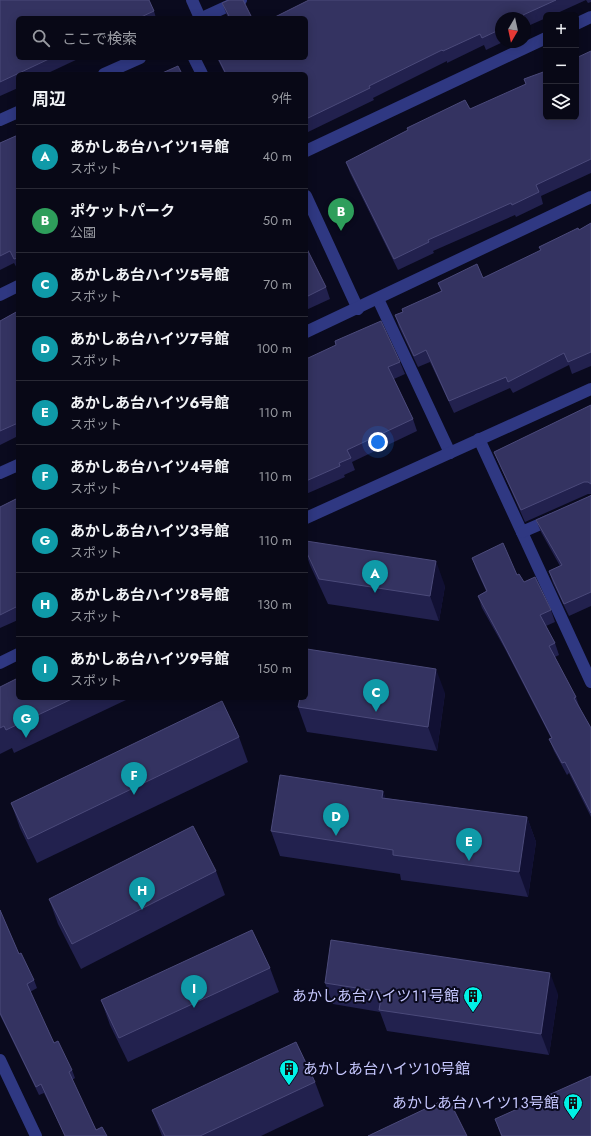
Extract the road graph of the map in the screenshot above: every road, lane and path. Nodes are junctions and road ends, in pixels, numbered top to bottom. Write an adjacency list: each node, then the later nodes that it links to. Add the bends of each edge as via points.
1 (192, 0): 3 (street)
2 (241, 0): 4 (street)
3 (200, 16)
4 (205, 16)
5 (591, 17): 6 (street)
6 (579, 23)
7 (543, 39): 14 (street)
8 (136, 60): 10 (street)
9 (195, 60): 11 (street)
10 (108, 72)
11 (201, 72)
12 (16, 113): 13 (street)
13 (0, 120)
14 (308, 150)
15 (591, 198): 19 (street)
16 (308, 200): 20 (street)
17 (16, 287): 18 (street)
18 (0, 295)
19 (378, 300): 20 (street); 24 (street)
20 (358, 309): 21 (street)
21 (308, 331)
22 (591, 389): 23 (street)
23 (479, 439): 24 (street); 29 (street)
24 (450, 453): 28 (street)
25 (16, 465): 26 (street)
26 (0, 473)
27 (564, 514): 29 (street)
28 (308, 517)
29 (522, 532): 31 (street)
30 (16, 655): 32 (street)
31 (586, 658): 33 (street)
32 (0, 662)
33 (591, 682)
34 (0, 1060): 35 (street)
35 (36, 1136)

